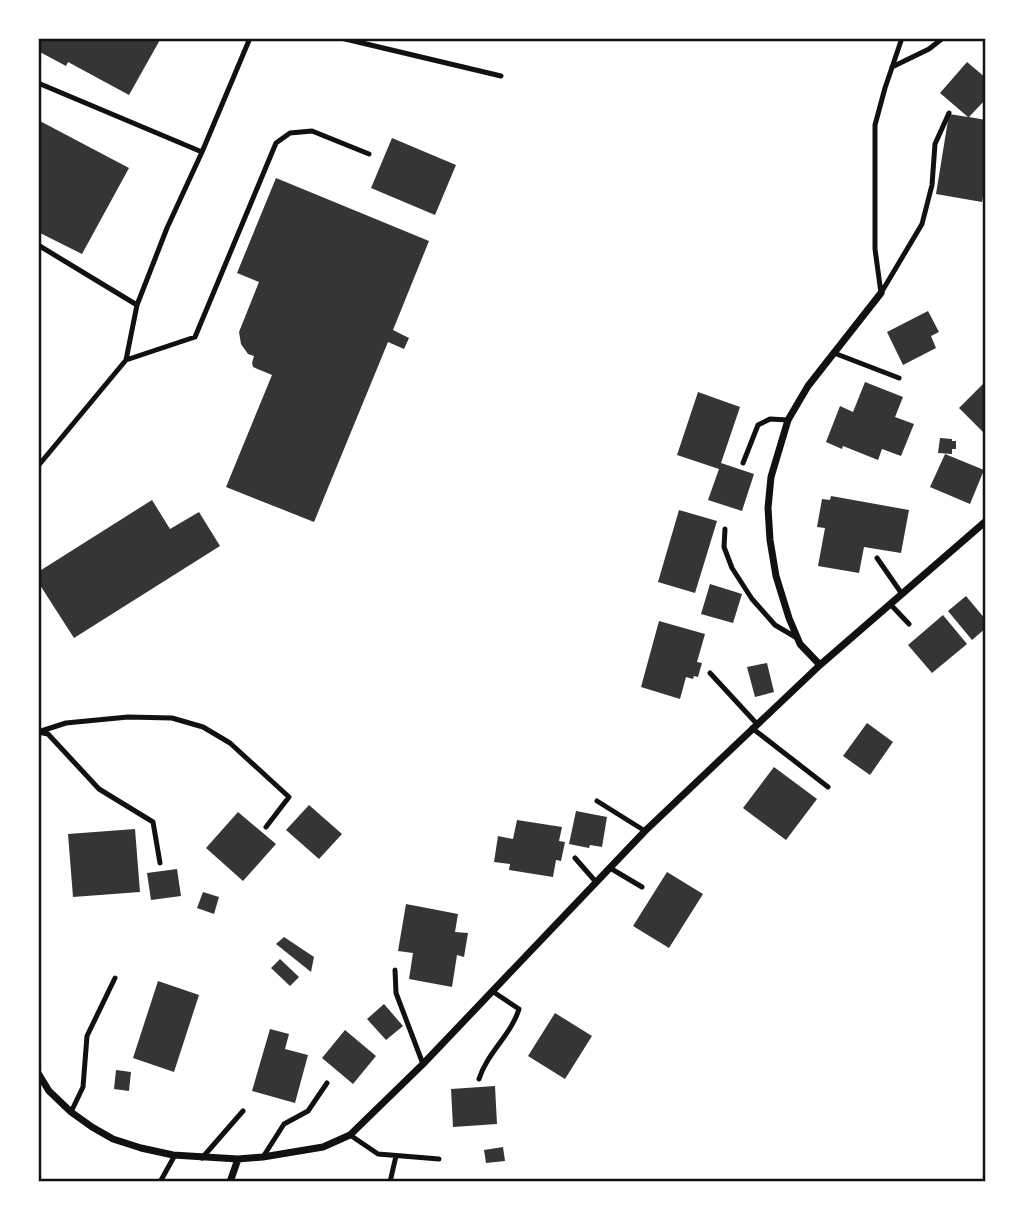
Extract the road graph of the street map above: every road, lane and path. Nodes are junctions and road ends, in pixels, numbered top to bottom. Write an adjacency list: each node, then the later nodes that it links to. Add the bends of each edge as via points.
1 (250, 38): 9 (lane)
2 (341, 38): 6 (lane)
3 (902, 38): 5 (lane)
4 (943, 38): 5 (lane)
5 (892, 67): 12 (lane, via 875,125 875,249)
6 (500, 76)
7 (38, 83): 9 (lane)
8 (949, 113): 12 (lane, via 934,144 932,185 922,224)
9 (202, 152): 13 (lane)
10 (369, 154): 15 (lane, via 312,131 290,133 276,143 195,337)
11 (38, 245): 13 (lane)
12 (881, 293): 14 (street)
13 (137, 305): 15 (lane)
14 (834, 353): 16 (lane); 17 (street)
15 (127, 360): 19 (lane)
16 (899, 378)
17 (788, 420): 18 (lane, via 771,419 758,425); 26 (street, via 771,477 768,508 776,576)
18 (743, 463)
19 (38, 466)
20 (985, 520): 23 (street)
21 (725, 529): 26 (lane, via 724,547 732,568 752,599 775,625)
22 (877, 558): 23 (lane)
23 (902, 594): 24 (street)
24 (891, 605): 25 (lane); 27 (street)
25 (909, 624)
26 (797, 638): 27 (street)
27 (820, 665): 29 (street)
28 (710, 673): 29 (lane)
29 (755, 726): 31 (lane); 34 (street)
30 (38, 732): 33 (lane, via 66,723 128,717 172,718 203,727 230,743 289,797); 36 (lane, via 48,734 99,789 153,822)
31 (828, 787)
32 (597, 801): 34 (lane)
33 (266, 827)
34 (645, 831): 37 (street)
35 (575, 858): 38 (lane)
36 (160, 863)
37 (610, 868): 38 (street); 39 (lane)
38 (596, 882): 42 (street)
39 (642, 887)
40 (395, 970): 43 (lane, via 396,993)
41 (114, 978): 48 (lane, via 87,1035 83,1087)
42 (492, 990): 43 (street); 45 (lane, via 519,1009)
43 (423, 1064): 49 (street)
44 (38, 1073): 48 (street)
45 (479, 1079)
46 (327, 1083): 52 (lane, via 308,1111 284,1124)
47 (243, 1111): 53 (lane)
48 (71, 1112): 50 (street, via 113,1139)
49 (350, 1135): 51 (lane, via 378,1154); 52 (street, via 323,1147)
50 (175, 1155): 53 (street); 56 (lane)
51 (397, 1156): 55 (lane); 58 (lane)
52 (263, 1157): 54 (street)
53 (202, 1158): 54 (street)
54 (237, 1159): 57 (street)
55 (439, 1159)
56 (160, 1181)
57 (230, 1181)
58 (390, 1181)

